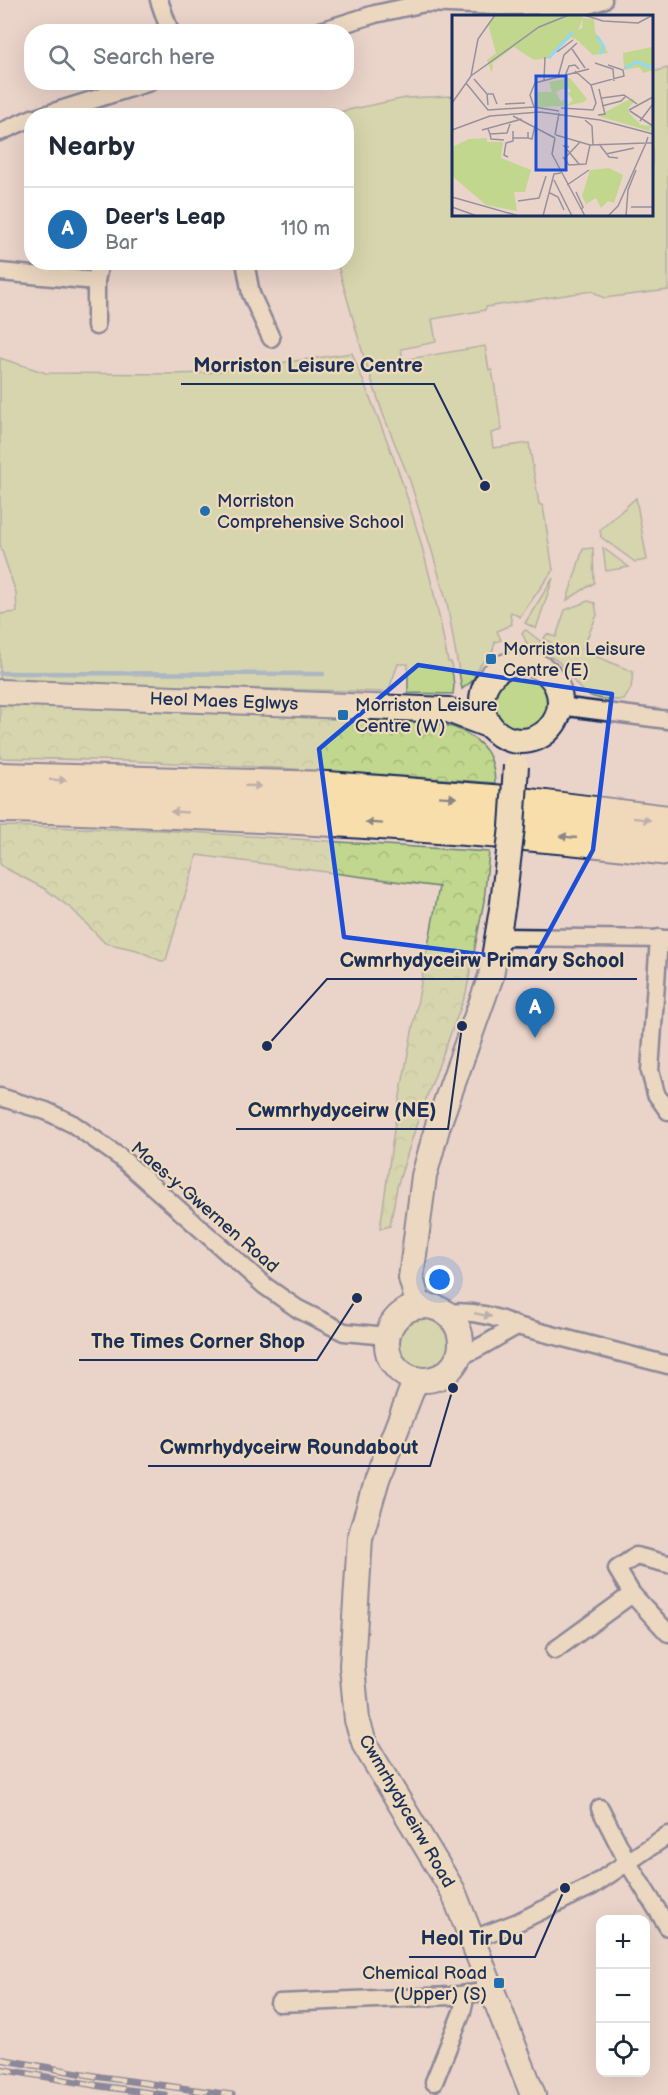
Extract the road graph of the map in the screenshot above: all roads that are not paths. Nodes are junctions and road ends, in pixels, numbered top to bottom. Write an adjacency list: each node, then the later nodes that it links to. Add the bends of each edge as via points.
1 (159, 0): 4 (street)
2 (603, 0): 3 (street, via 589,5)
3 (498, 3): 5 (street, via 425,3)
4 (167, 24)
5 (343, 24)
6 (131, 90): 7 (street)
7 (88, 108)
8 (24, 122): 9 (street)
9 (0, 132)
10 (98, 270): 13 (street)
11 (246, 270): 15 (street, via 251,294)
12 (0, 272): 13 (street)
13 (96, 281): 14 (street)
14 (96, 326)
15 (271, 338)
16 (0, 692): 19 (street, Heol Maes Eglwys)
17 (483, 692): 18 (street, Heol Maes Eglwys, via 499,670 523,663 552,678); 19 (street, Heol Maes Eglwys); 21 (street, via 483,710)
18 (560, 705): 20 (street); 22 (street, via 557,718)
19 (448, 710): 21 (street, Heol Maes Eglwys)
20 (668, 720)
21 (493, 729): 22 (street, Heol Maes Eglwys, via 504,737 521,741); 23 (street)
22 (539, 737): 23 (street)
23 (516, 766): 28 (street, bridge)
24 (0, 779): 26 (highway, one-way to 26, via 340,789 506,802)
25 (0, 806): 27 (highway, one-way to 25, via 565,836 344,820)
26 (668, 822)
27 (668, 849)
28 (498, 937): 29 (street); 32 (street, via 491,976 424,1176 411,1278)
29 (663, 938): 31 (street, via 650,1071 656,1094)
30 (0, 1097): 35 (street, Maes-y-Gwernen Road, via 73,1124 121,1158 265,1286 298,1309 344,1332)
31 (668, 1111)
32 (419, 1306): 33 (street); 35 (street, via 398,1316)
33 (447, 1313): 34 (street, one-way to 34, via 463,1311); 36 (street, via 457,1324)
34 (517, 1326): 36 (street); 37 (street)
35 (388, 1336): 38 (street, via 393,1364)
36 (460, 1356): 38 (street, via 450,1371 434,1379)
37 (668, 1365)
38 (416, 1379): 47 (street, Cwmrhydyceirw Road, via 377,1479 360,1538 353,1693 365,1745 453,1891)
39 (668, 1564): 40 (street, via 636,1556 617,1569)
40 (632, 1594): 41 (street); 42 (street)
41 (668, 1633)
42 (555, 1650)
43 (600, 1808): 45 (street)
44 (668, 1835): 45 (street)
45 (628, 1863): 46 (street); 47 (street, via 592,1886)
46 (668, 1927)
47 (473, 1939): 48 (street, Cwmrhydyceirw Road)
48 (493, 1991): 49 (street); 52 (street, Cwmrhydyceirw Road)
49 (466, 1995): 50 (street); 51 (street)
50 (279, 2003)
51 (434, 2082)
52 (530, 2084)

